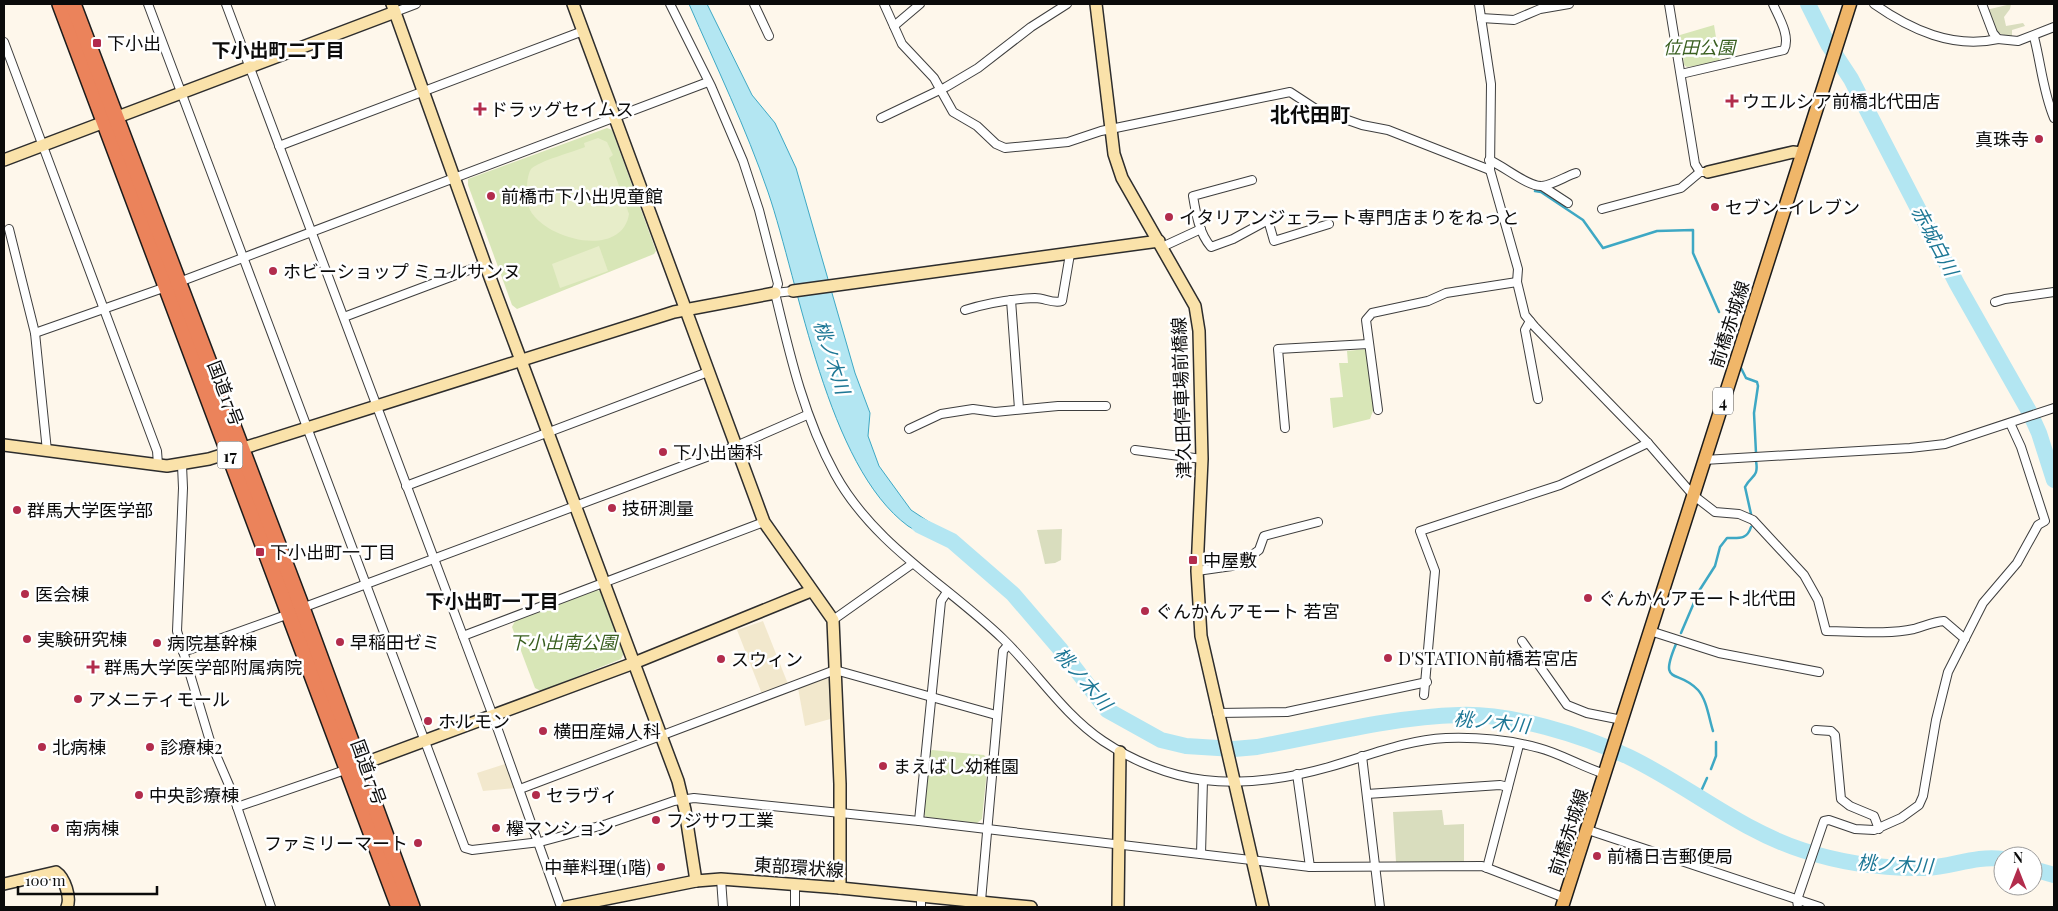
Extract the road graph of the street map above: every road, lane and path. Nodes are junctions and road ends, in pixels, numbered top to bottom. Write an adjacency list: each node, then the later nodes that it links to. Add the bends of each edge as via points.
1 (60, 4): 38 (highway, 国道17号 / 17)
2 (74, 4): 38 (highway, 国道17号 / 17)
3 (148, 4): 33 (street)
4 (226, 4): 29 (street)
5 (416, 4): 20 (street)
6 (573, 4): 24 (street)
7 (670, 4): 31 (street)
8 (754, 4): 25 (street)
9 (884, 4): 22 (street)
10 (920, 4): 22 (street)
11 (1067, 4): 32 (street, via 978,68)
12 (1096, 4): 39 (street, 津久田停車場前橋線)
13 (1479, 4): 21 (street)
14 (1570, 4): 21 (street, via 1540,8 1514,20)
15 (1669, 4): 30 (street)
16 (1773, 4): 30 (street, via 1785,32 1784,50)
17 (1850, 4): 42 (main road, 前橋赤城線 / 4)
18 (1874, 4): 27 (street, via 1928,34 1969,42)
19 (1982, 4): 27 (street)
20 (394, 8): 29 (street); 34 (street)
21 (1481, 18): 44 (street, via 1491,84)
22 (894, 26): 32 (street, via 902,44)
23 (2054, 27): 26 (street)
24 (583, 31): 34 (street); 35 (street)
25 (769, 36)
26 (2034, 37): 27 (street, via 2018,42); 37 (street, via 2042,68 2044,94)
27 (1998, 39)
28 (4, 42): 40 (street)
29 (250, 68): 33 (street); 41 (street)
30 (1681, 74): 47 (street, via 1695,164)
31 (708, 82): 35 (street); 65 (street, via 753,188 778,284)
32 (941, 89): 36 (street); 39 (street, via 956,115 977,126 993,142 1005,148 1059,144)
33 (182, 92): 38 (street); 59 (street)
34 (422, 92): 41 (street); 48 (street)
35 (616, 118): 48 (street); 69 (street)
36 (881, 118)
37 (2054, 118)
38 (110, 120): 40 (street); 62 (highway, 国道17号 / 17)
39 (1109, 130): 45 (street, via 1290,92 1316,109 1388,130); 57 (street, 津久田停車場前橋線, via 1122,178)
40 (42, 146): 43 (street); 68 (street)
41 (279, 146): 56 (street)
42 (1802, 153): 47 (street, via 1793,152); 96 (main road, 前橋赤城線 / 4)
43 (4, 160)
44 (1489, 160): 45 (street); 50 (street, via 1505,166 1527,183)
45 (1490, 170): 61 (street, via 1518,269)
46 (1576, 172): 50 (street)
47 (1704, 172): 52 (street, via 1681,188)
48 (455, 177): 56 (street); 60 (street)
49 (1252, 180): 55 (street, via 1193,196)
50 (1542, 186): 51 (street)
51 (1568, 203)
52 (1602, 208)
53 (1329, 224): 55 (street, via 1274,241 1268,220 1211,247)
54 (9, 229): 73 (street)
55 (1201, 229): 57 (street)
56 (311, 231): 59 (street); 71 (street)
57 (1160, 244): 58 (street); 95 (street, 津久田停車場前橋線, via 1195,306)
58 (1070, 254): 63 (street); 66 (street, via 1062,301 1037,298)
59 (243, 258): 62 (street); 85 (street)
60 (486, 264): 71 (street); 75 (street)
61 (1517, 282): 72 (street, via 1525,315); 74 (street, via 1446,293 1372,313 1366,320)
62 (172, 284): 68 (street); 92 (highway, 国道17号 / 17)
63 (793, 290): 65 (street)
64 (2054, 292): 67 (street)
65 (775, 293): 69 (street); 83 (street)
66 (1011, 300): 70 (street); 81 (street)
67 (1995, 302)
68 (103, 309): 73 (street); 97 (street, via 157,451)
69 (686, 309): 75 (street); 76 (street)
70 (965, 310)
71 (344, 317): 78 (street)
72 (1530, 321): 77 (street, via 1525,330); 89 (street)
73 (35, 333): 94 (street)
74 (1368, 344): 82 (street); 86 (street, via 1278,349)
75 (522, 359): 78 (street); 88 (street)
76 (708, 372): 88 (street); 91 (street)
77 (1538, 399)
78 (377, 406): 85 (street); 99 (street)
79 (1106, 406): 81 (street)
80 (2054, 408): 84 (street)
81 (1019, 409): 87 (street, via 944,413)
82 (1378, 410)
83 (807, 415): 91 (street); 105 (street, via 845,489 866,517)
84 (2011, 422): 96 (street, via 1945,444); 115 (street, via 2045,521 2038,525 2017,563 1983,603)
85 (308, 427): 92 (street); 107 (street)
86 (1285, 428)
87 (910, 429)
88 (550, 432): 99 (street); 101 (street)
89 (1648, 443): 100 (street); 122 (street, via 1560,485 1420,531 1435,571)
90 (4, 446): 94 (street)
91 (736, 446): 101 (street); 102 (street)
92 (235, 450): 98 (street); 111 (highway, 国道17号 / 17)
93 (1135, 450): 95 (street)
94 (47, 451): 97 (street)
95 (1202, 459): 106 (street, 津久田停車場前橋線)
96 (1704, 460): 100 (main road, 前橋赤城線 / 4)
97 (158, 464): 98 (street)
98 (182, 465): 118 (street, via 176,627)
99 (406, 486): 104 (street)
100 (1693, 495): 113 (main road, 前橋赤城線 / 4); 115 (street, via 1715,512 1739,514 1753,520 1804,575 1818,600 1826,631 1886,632 1944,621)
101 (577, 506): 104 (street); 108 (street)
102 (764, 522): 108 (street); 109 (street)
103 (1318, 522): 106 (street, via 1264,536 1259,550 1232,566)
104 (434, 559): 107 (street); 114 (street)
105 (912, 564): 110 (street); 112 (street)
106 (1197, 571): 127 (street, 津久田停車場前橋線, via 1200,636)
107 (367, 584): 111 (street); 131 (street)
108 (605, 584): 114 (street); 119 (street)
109 (812, 590): 112 (street); 119 (street)
110 (947, 592): 117 (street); 124 (street, via 941,601)
111 (296, 611): 118 (street); 135 (highway, 国道17号 / 17)
112 (833, 620): 120 (street)
113 (1650, 631): 121 (street, via 1718,653); 128 (main road, 前橋赤城線 / 4)
114 (463, 636): 126 (street)
115 (1965, 639): 147 (street, via 1948,672 1921,801 1913,810)
116 (1522, 641): 128 (street, via 1567,706)
117 (1008, 645): 125 (street, via 1003,651); 133 (street, via 1086,728)
118 (182, 652): 144 (street, via 210,741)
119 (634, 663): 126 (street); 130 (street)
120 (835, 670): 124 (street); 130 (street); 145 (street)
121 (1819, 672)
122 (1427, 682): 123 (street); 127 (street, via 1287,712)
123 (1424, 695)
124 (931, 697): 125 (street); 146 (street)
125 (996, 715): 149 (street)
126 (493, 716): 131 (street); 141 (street)
127 (1218, 717): 139 (street, 津久田停車場前橋線)
128 (1621, 725): 136 (main road, 4)
129 (1816, 730): 147 (street, via 1830,731 1834,735 1841,799 1874,816)
130 (660, 736): 141 (street); 143 (street)
131 (425, 741): 135 (street); 150 (street, via 465,848 472,850)
132 (1519, 744): 134 (street, via 1476,738 1445,738 1387,748); 136 (street); 140 (street)
133 (1120, 752): 138 (street, via 1155,768); 151 (street)
134 (1362, 756): 137 (street); 142 (street)
135 (354, 767): 144 (street); 168 (highway, 国道17号 / 17); 169 (highway, 国道17号 / 17)
136 (1606, 771): 148 (main road, 前橋赤城線 / 4)
137 (1297, 774): 139 (street); 154 (street)
138 (1203, 780): 139 (street); 152 (street)
139 (1233, 781): 153 (street)
140 (1508, 787): 142 (street); 156 (street)
141 (520, 788): 150 (street)
142 (1367, 794): 155 (street)
143 (683, 799): 145 (street); 150 (street); 158 (street)
144 (236, 807): 167 (street)
145 (840, 813): 146 (street); 161 (street)
146 (919, 821): 149 (street)
147 (1880, 829): 165 (street, via 1855,829 1824,821)
148 (1588, 830): 164 (main road, 前橋赤城線 / 4); 165 (street)
149 (988, 831): 151 (street); 163 (street)
150 (540, 842): 170 (street)
151 (1118, 844): 152 (street); 176 (street)
152 (1200, 854): 153 (street)
153 (1252, 860): 154 (street); 177 (street)
154 (1310, 867): 155 (street)
155 (1376, 867): 156 (street); 178 (street)
156 (1487, 868): 164 (street)
157 (721, 879): 158 (street, 東部環状線); 160 (street, 東部環状線); 172 (street)
158 (696, 881): 171 (street, 東部環状線)
159 (4, 884): 166 (street, via 56,872 63,879 69,902)
160 (795, 884): 161 (street, 東部環状線); 173 (street)
161 (840, 888): 162 (street, 東部環状線)
162 (921, 895): 163 (street, 東部環状線); 174 (street)
163 (981, 901): 175 (street, 東部環状線)
164 (1563, 903)
165 (1798, 904): 179 (street)
166 (67, 907)
167 (271, 907)
168 (399, 907)
169 (412, 907)
170 (561, 907)
171 (566, 907)
172 (723, 907)
173 (795, 907)
174 (921, 907)
175 (1031, 907)
176 (1118, 907)
177 (1263, 907)
178 (1380, 907)
179 (1820, 907)

